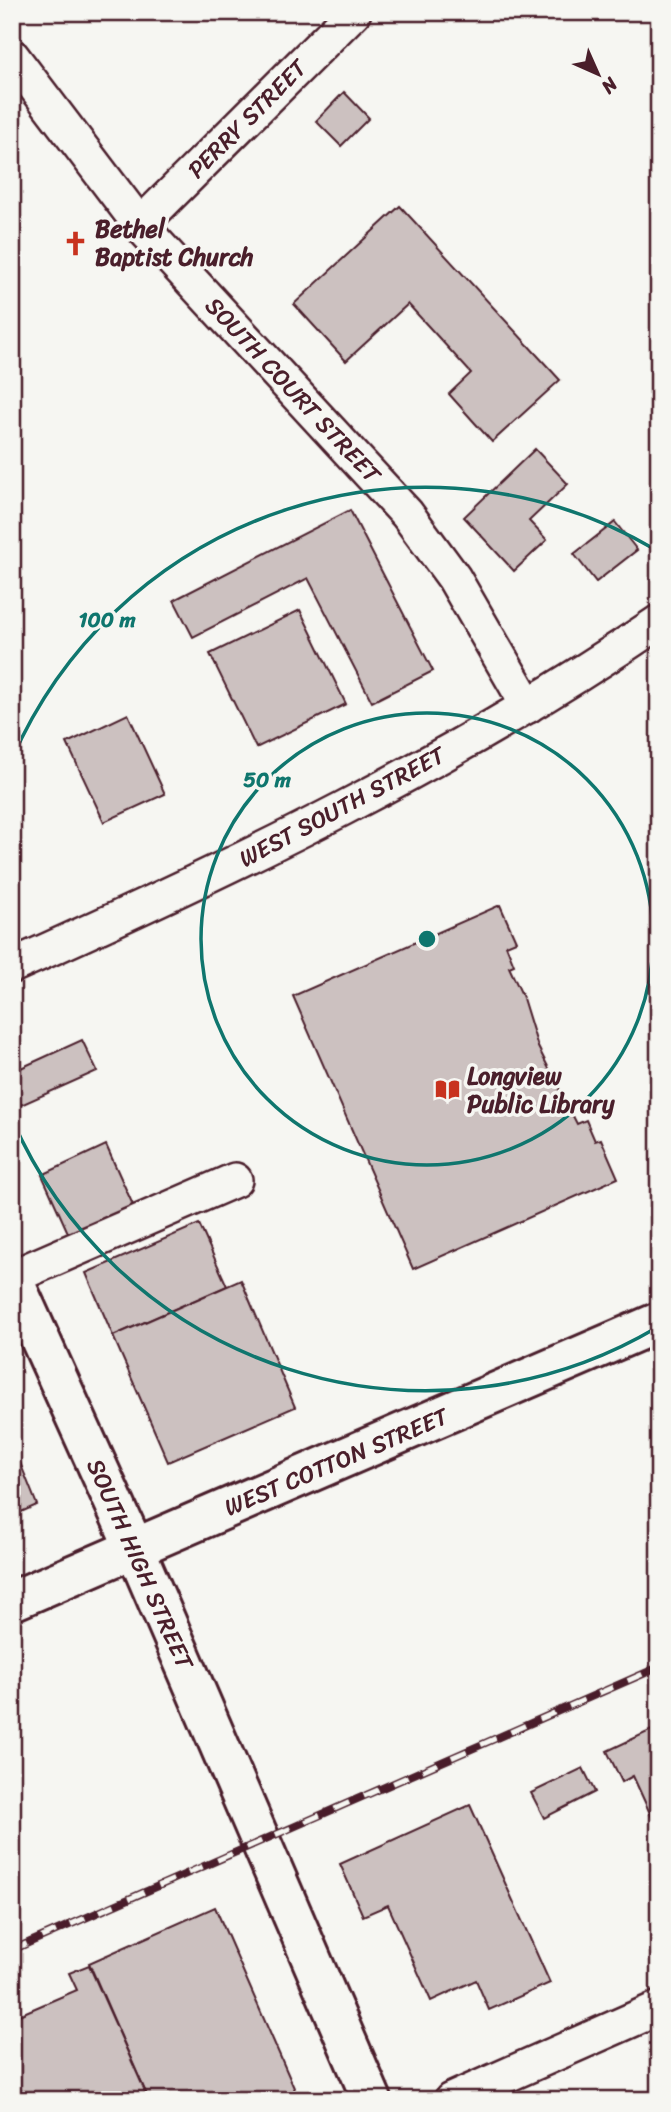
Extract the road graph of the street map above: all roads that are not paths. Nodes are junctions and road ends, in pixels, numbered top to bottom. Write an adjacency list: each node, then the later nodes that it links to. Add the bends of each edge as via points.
1 (354, 12): 3 (street, PERRY STREET)
2 (13, 60): 3 (street, SOUTH COURT STREET)
3 (141, 225): 5 (street, SOUTH COURT STREET, via 407,514 454,578)
4 (659, 622): 5 (street, WEST SOUTH STREET)
5 (528, 706): 6 (street, WEST SOUTH STREET, via 231,866)
6 (12, 966)
7 (234, 1180): 8 (street)
8 (12, 1277): 10 (main road, SOUTH HIGH STREET)
9 (659, 1322): 10 (main road, WEST COTTON STREET)
10 (135, 1549): 11 (main road, WEST COTTON STREET); 13 (main road, SOUTH HIGH STREET)
11 (12, 1601)
12 (659, 2008): 14 (street)
13 (372, 2100)
14 (451, 2100)

